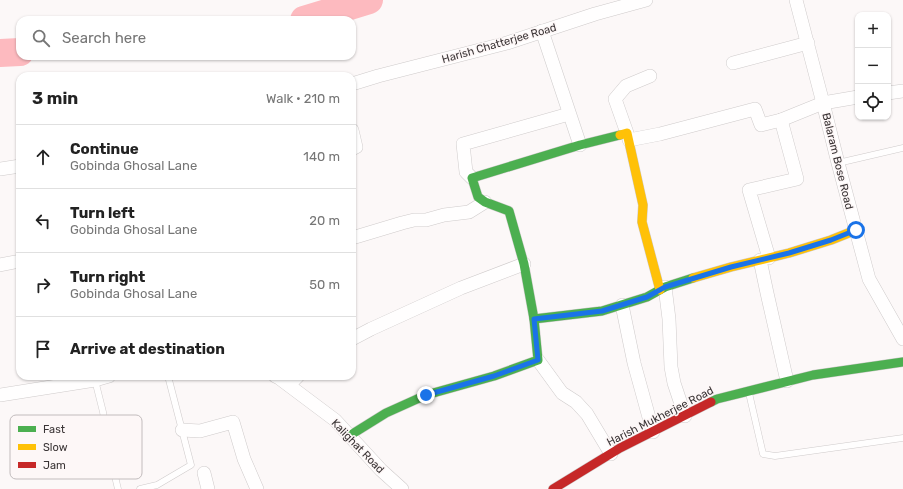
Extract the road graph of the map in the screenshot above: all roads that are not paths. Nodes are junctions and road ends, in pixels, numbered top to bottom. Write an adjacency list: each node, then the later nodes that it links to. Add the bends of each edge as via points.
1 (646, 0): 3 (street, Harish Chatterjee Road)
2 (796, 0): 4 (street, Balaram Bose Road)
3 (542, 31): 7 (street, Harish Chatterjee Road, via 507,43); 12 (street)
4 (808, 43): 5 (street); 11 (street, Balaram Bose Road)
5 (733, 63)
6 (650, 76): 14 (street, via 626,86 615,99)
7 (356, 83)
8 (903, 91): 9 (street)
9 (891, 93)
10 (855, 98): 11 (street)
11 (823, 103): 13 (street); 17 (street, Balaram Bose Road)
12 (569, 114): 15 (street); 20 (street, via 463,144 466,172)
13 (781, 120): 14 (street, via 761,125 755,109 660,134); 24 (street, via 797,179 749,190)
14 (628, 137): 15 (street); 28 (street, via 642,205 642,222)
15 (580, 145): 20 (street)
16 (903, 148): 17 (lane)
17 (838, 163): 22 (street, Balaram Bose Road)
18 (16, 167): 19 (street)
19 (0, 169)
20 (472, 178): 21 (street, via 478,197)
21 (485, 202): 23 (street, via 469,212 414,220); 26 (street, via 509,212)
22 (856, 230): 24 (street); 32 (street, Balaram Bose Road, via 869,279)
23 (356, 237)
24 (765, 259): 28 (street); 38 (street, via 767,293)
25 (16, 261): 27 (street)
26 (524, 264): 30 (street); 31 (street, via 461,288)
27 (0, 266)
28 (663, 288): 29 (street, via 647,297); 42 (street, via 669,319 671,367)
29 (622, 305): 30 (street, via 602,311); 44 (street, via 634,363)
30 (534, 319): 33 (street)
31 (356, 336)
32 (903, 339)
33 (538, 360): 45 (street, via 494,376 426,395 386,413); 47 (street, via 562,393 576,402 587,414)
34 (903, 362): 38 (street, Harish Mukherjee Road)
35 (95, 380): 40 (street); 41 (lane)
36 (169, 380): 43 (lane)
37 (294, 381): 45 (street, Kalighat Road)
38 (787, 381): 39 (street, Harish Mukherjee Road)
39 (748, 391): 42 (street, Harish Mukherjee Road, via 717,399); 46 (lane, via 763,454 775,456)
40 (0, 395)
41 (103, 415)
42 (685, 416): 44 (street, Harish Mukherjee Road)
43 (182, 430): 51 (lane, via 191,465 157,485); 53 (street, via 200,430 234,422 244,459)
44 (653, 432): 47 (street, Harish Mukherjee Road)
45 (349, 436): 54 (street, Kalighat Road)
46 (903, 438)
47 (611, 454): 55 (street, Harish Mukherjee Road)
48 (204, 473): 52 (street)
49 (116, 479): 50 (lane)
50 (118, 489)
51 (140, 489)
52 (208, 489)
53 (256, 489)
54 (402, 489)
55 (553, 489)

